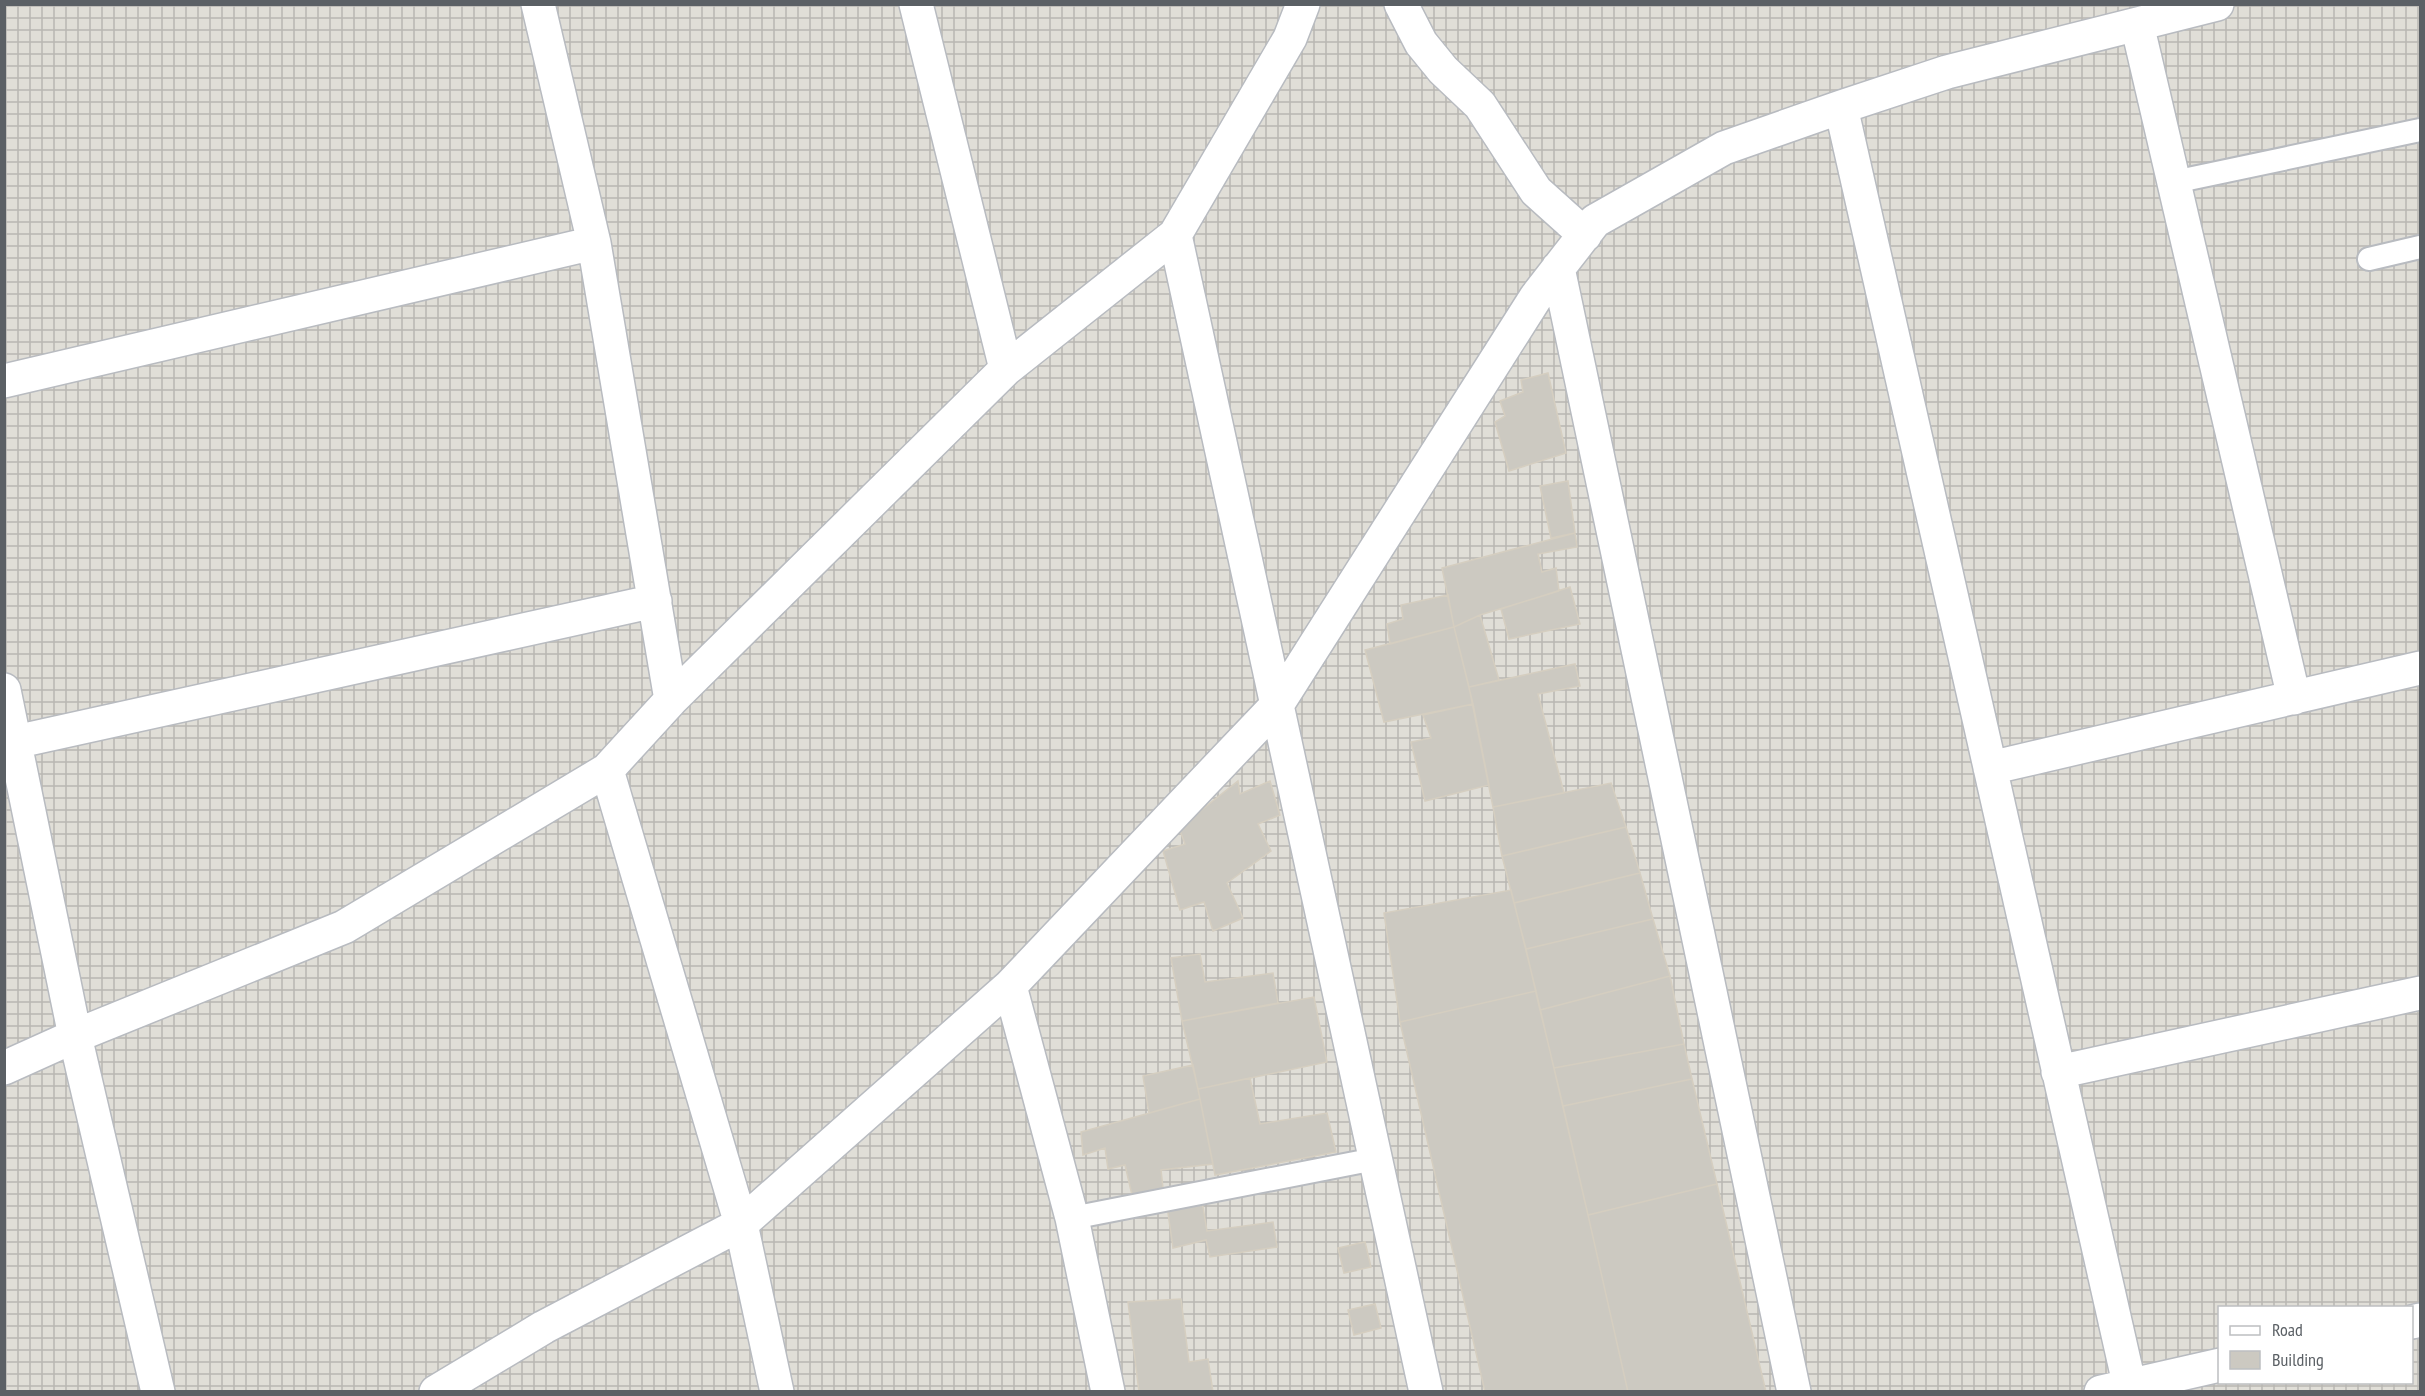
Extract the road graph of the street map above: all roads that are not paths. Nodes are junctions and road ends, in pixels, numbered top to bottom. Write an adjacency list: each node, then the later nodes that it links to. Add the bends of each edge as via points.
1 (538, 4): 12 (street)
2 (916, 4): 16 (street)
3 (1303, 4): 10 (street, via 1290,38)
4 (1401, 4): 11 (street, via 1421,43 1480,105 1536,191)
5 (2217, 4): 6 (street)
6 (2137, 24): 7 (street, via 1947,72); 9 (street)
7 (1841, 107): 11 (street, via 1724,148 1594,221); 25 (street)
8 (2421, 130): 9 (lane)
9 (2174, 182): 21 (street)
10 (1175, 235): 16 (street); 23 (street)
11 (1585, 235): 15 (street)
12 (594, 243): 17 (street); 18 (street)
13 (2421, 247): 14 (lane)
14 (2369, 259)
15 (1558, 268): 23 (street); 42 (street)
16 (1006, 369): 22 (street)
17 (4, 381)
18 (655, 601): 22 (street); 24 (street)
19 (2421, 668): 21 (street)
20 (4, 690): 24 (street)
21 (2294, 698): 25 (street)
22 (671, 700): 26 (street)
23 (1277, 705): 27 (street); 32 (street)
24 (15, 742): 29 (street)
25 (1990, 768): 31 (street)
26 (608, 770): 29 (street, via 344,927); 34 (street)
27 (1010, 986): 33 (street); 34 (street)
28 (2421, 993): 31 (street)
29 (75, 1036): 30 (street); 37 (street)
30 (4, 1068)
31 (2058, 1072): 36 (street)
32 (1375, 1159): 33 (lane); 41 (street)
33 (1072, 1218): 40 (street)
34 (741, 1224): 38 (street, via 544,1327); 39 (street)
35 (2218, 1365): 36 (street)
36 (2120, 1389)
37 (159, 1392)
38 (436, 1392)
39 (777, 1392)
40 (1108, 1392)
41 (1426, 1392)
42 (1794, 1392)

